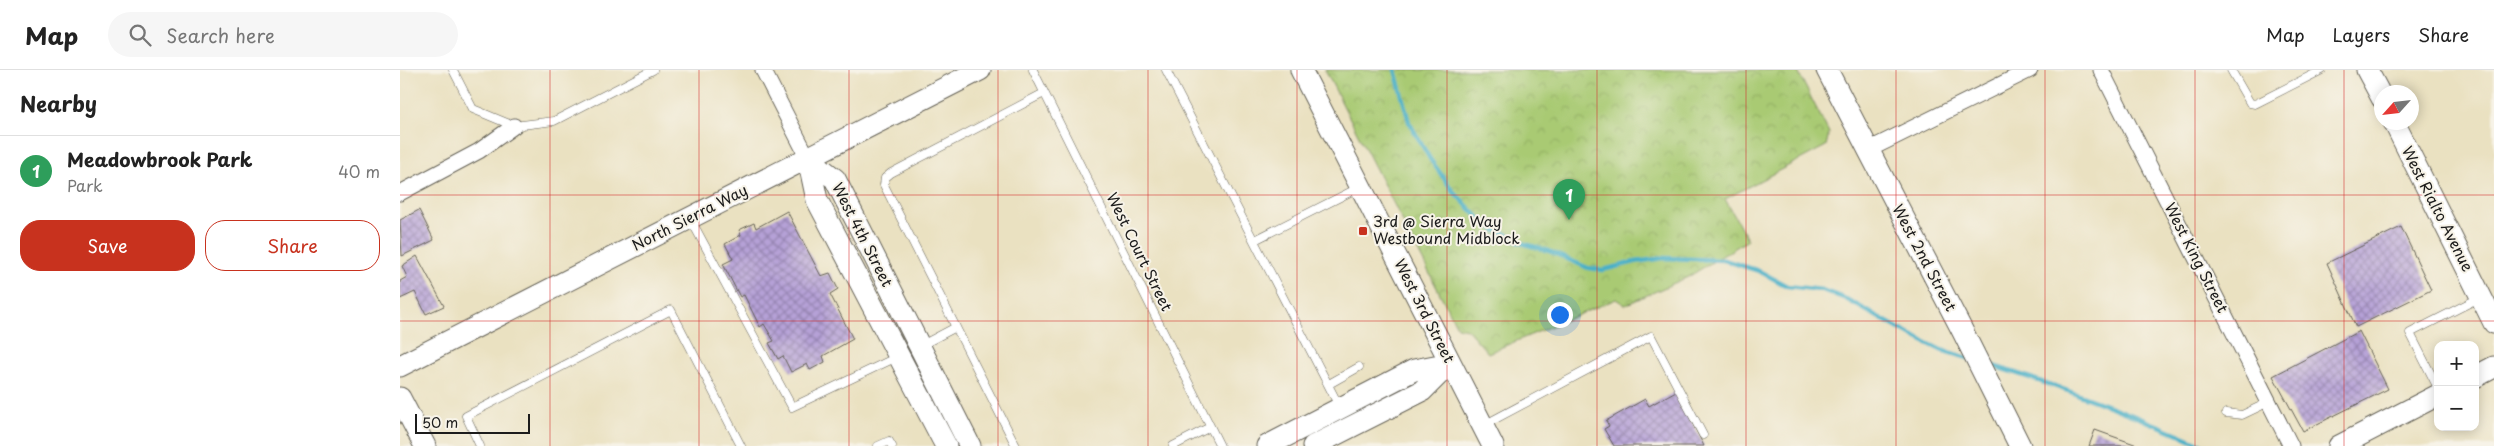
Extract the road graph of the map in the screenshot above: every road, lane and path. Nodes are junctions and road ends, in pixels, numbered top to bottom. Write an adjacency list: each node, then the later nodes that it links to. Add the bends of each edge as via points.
1 (453, 70): 16 (lane, via 474,109)
2 (653, 70): 16 (lane, via 554,121)
3 (762, 70): 19 (street)
4 (980, 70): 19 (street, North Sierra Way)
5 (1033, 70): 15 (lane, West Court Street)
6 (1166, 70): 23 (lane)
7 (1300, 70): 20 (street, West 3rd Street)
8 (1827, 70): 18 (street, West 2nd Street)
9 (2101, 70): 38 (street, West King Street)
10 (2231, 70): 11 (lane, via 2243,94 2250,103 2256,104)
11 (2322, 70)
12 (2368, 70): 14 (street)
13 (2026, 71): 18 (street)
14 (2376, 85)
15 (1044, 93): 26 (lane, via 885,178 884,185); 41 (lane, West Court Street)
16 (514, 126): 21 (street, via 480,151)
17 (2398, 130): 24 (street, West Rialto Avenue)
18 (1868, 150): 57 (street, West 2nd Street)
19 (808, 158): 22 (street, North Sierra Way); 27 (street, West 4th Street, via 835,179); 28 (street, West 4th Street, via 817,200)
20 (1361, 186): 23 (lane); 29 (street, West 3rd Street)
21 (400, 193)
22 (690, 218): 28 (lane, via 792,407); 30 (street, North Sierra Way)
23 (1255, 240): 34 (lane)
24 (2481, 297): 25 (street, West Rialto Avenue); 35 (lane, via 2410,333)
25 (2494, 323)
26 (956, 327): 27 (lane); 51 (lane)
27 (919, 346): 50 (street, West 4th Street)
28 (899, 356): 49 (street, West 4th Street)
29 (1450, 363): 40 (street, via 1422,390); 42 (street, West 3rd Street)
30 (400, 366)
31 (1359, 367): 34 (lane)
32 (2494, 367): 33 (street)
33 (2479, 375)
34 (1328, 384): 40 (lane)
35 (2437, 386)
36 (400, 398): 44 (street)
37 (2434, 398): 59 (street)
38 (2268, 402): 39 (lane, via 2242,415); 58 (street, West King Street)
39 (2226, 413)
40 (1345, 417): 54 (street); 55 (street)
41 (1210, 426): 52 (lane); 53 (lane, West Court Street)
42 (1482, 426): 43 (lane, via 1651,336); 56 (street, West 3rd Street)
43 (1703, 435)
44 (425, 446)
45 (480, 446): 46 (lane, via 466,416 671,310)
46 (741, 446)
47 (878, 446): 48 (lane, via 889,441)
48 (892, 446)
49 (946, 446)
50 (970, 446)
51 (1016, 446)
52 (1173, 446)
53 (1220, 446)
54 (1267, 446)
55 (1313, 446)
56 (1492, 446)
57 (2020, 446)
58 (2291, 446)
59 (2338, 446)

